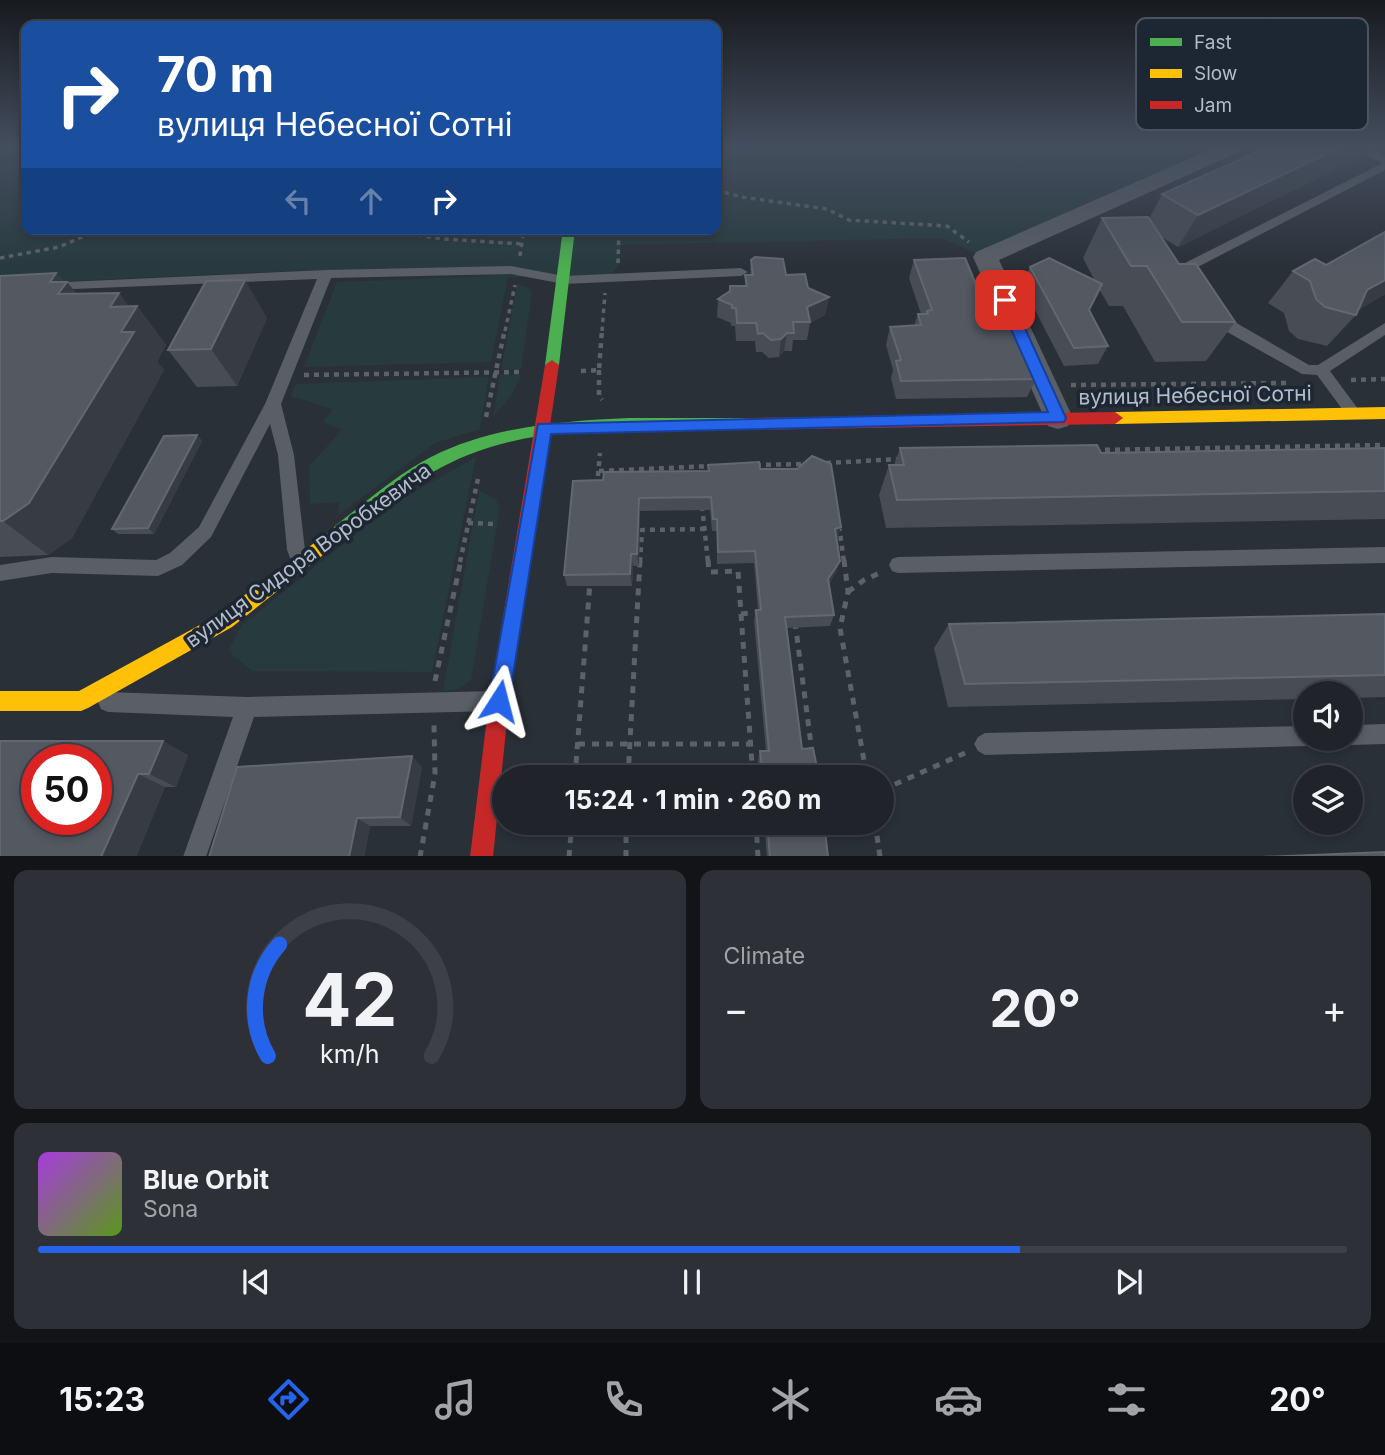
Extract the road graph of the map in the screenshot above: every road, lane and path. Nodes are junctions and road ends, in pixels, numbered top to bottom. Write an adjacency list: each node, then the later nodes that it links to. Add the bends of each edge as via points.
1 (1141, 188): 26 (street, via 985,257)
2 (1342, 188): 19 (lane, via 1180,271 1218,321 1307,370)
3 (721, 191): 10 (path, via 827,209 849,220 947,226)
4 (87, 235): 11 (path, via 60,247)
5 (416, 235): 9 (path)
6 (523, 235): 9 (path)
7 (568, 235): 16 (street)
8 (619, 235): 15 (path, via 619,262)
9 (522, 244): 12 (path)
10 (972, 245)
11 (0, 258)
12 (518, 270): 14 (lane); 16 (lane); 21 (path)
13 (741, 272): 15 (lane)
14 (326, 274): 17 (lane, via 234,284); 22 (lane)
15 (607, 279): 16 (lane); 20 (path, via 599,370)
16 (564, 280): 20 (street)
17 (28, 286)
18 (1385, 328): 19 (lane)
19 (1321, 370): 24 (lane)
20 (550, 371): 21 (path); 28 (street)
21 (495, 373): 22 (path); 29 (path)
22 (285, 375): 23 (lane)
23 (273, 404): 45 (lane, via 286,455); 47 (lane, via 205,532 176,559 158,568 52,565)
24 (1353, 413): 25 (street, вулиця Небесної Сотні); 26 (street, вулиця Небесної Сотні)
25 (1385, 413)
26 (1058, 418): 27 (street, вулиця Небесної Сотні)
27 (603, 427): 28 (street, вулиця Небесної Сотні); 37 (path)
28 (544, 428): 29 (street, вулиця Сидора Воробкевича); 55 (street)
29 (485, 443): 45 (street, вулиця Сидора Воробкевича, via 438,461 411,478); 56 (path)
30 (1385, 445): 31 (path)
31 (1083, 450)
32 (910, 459): 33 (path)
33 (830, 463): 34 (path); 38 (path)
34 (751, 465)
35 (724, 466): 36 (path)
36 (698, 467): 37 (path); 39 (path)
37 (598, 471): 40 (path)
38 (831, 474)
39 (699, 479)
40 (597, 496)
41 (702, 504): 43 (path)
42 (838, 521): 49 (path)
43 (705, 529): 52 (path, via 709,572 738,572); 61 (path, via 642,530)
44 (1385, 555): 46 (lane)
45 (301, 564): 54 (street, вулиця Сидора Воробкевича, via 225,621)
46 (898, 565): 49 (path)
47 (0, 573)
48 (591, 573): 62 (path)
49 (848, 592): 69 (path, via 840,628)
50 (793, 610): 65 (path)
51 (767, 612): 52 (path)
52 (741, 614): 63 (path)
53 (0, 701): 54 (street, вулиця Сидора Воробкевича)
54 (81, 701): 57 (lane, вулиця Сидора Воробкевича)
55 (499, 701): 56 (lane, вулиця Сидора Воробкевича); 77 (street)
56 (431, 702): 57 (lane, вулиця Сидора Воробкевича); 76 (path, via 437,740)
57 (247, 707): 75 (lane)
58 (1385, 734): 59 (lane)
59 (1363, 735)
60 (1293, 736): 64 (lane)
61 (630, 743): 62 (path); 63 (path); 67 (path)
62 (578, 744): 66 (path)
63 (750, 744): 68 (path)
64 (985, 744): 70 (path)
65 (813, 758)
66 (576, 765)
67 (629, 765)
68 (751, 765)
69 (865, 765)
70 (894, 785)
71 (571, 835): 78 (path)
72 (626, 835): 79 (path)
73 (757, 835): 80 (path)
74 (877, 835): 81 (path)
75 (194, 856)
76 (421, 856)
77 (481, 856)
78 (569, 856)
79 (626, 856)
80 (758, 856)
81 (880, 856)

